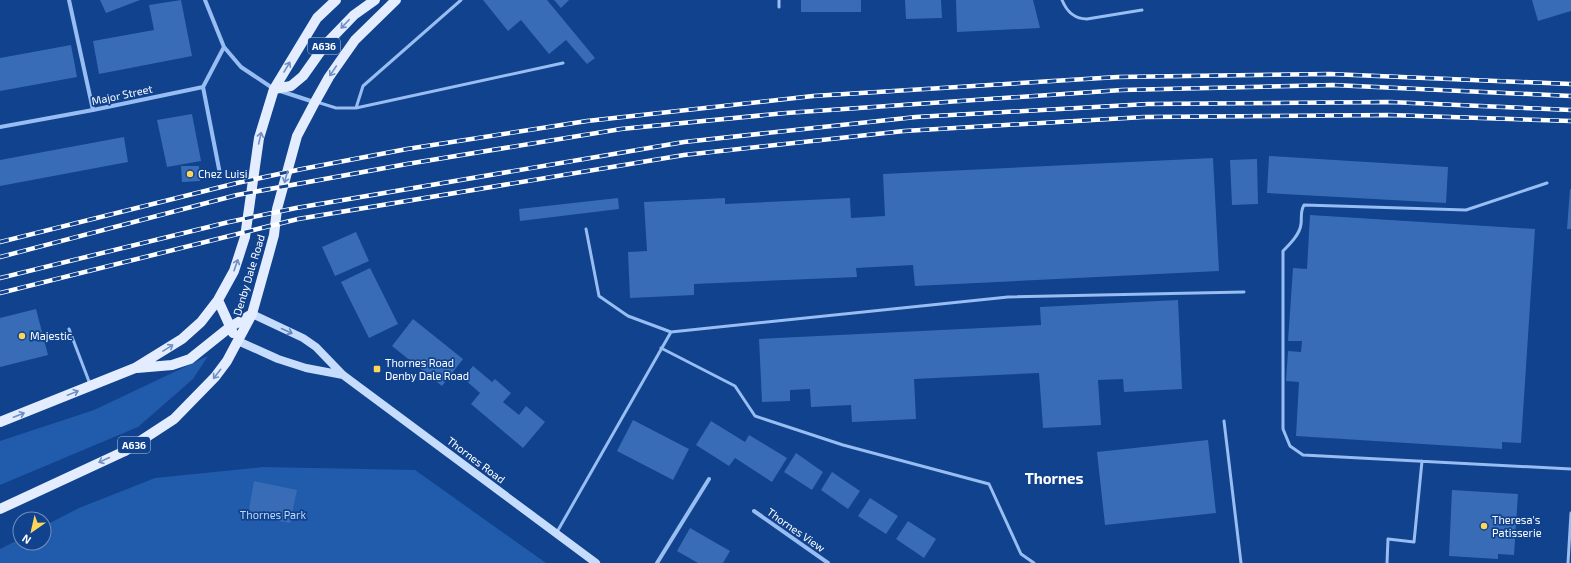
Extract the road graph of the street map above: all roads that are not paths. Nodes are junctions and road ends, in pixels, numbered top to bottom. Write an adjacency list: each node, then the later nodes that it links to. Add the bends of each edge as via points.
1 (69, 0): 17 (street)
2 (205, 0): 11 (street)
3 (336, 0): 14 (main road, Denby Dale Road / A636, one-way to 3, via 317,18)
4 (375, 0): 14 (main road, A636, one-way to 14, via 354,15 325,45 303,76 291,86)
5 (396, 0): 15 (main road, Denby Dale Road / A636, one-way to 15, via 355,40)
6 (461, 0): 16 (lane, via 363,86)
7 (779, 0): 9 (lane)
8 (1062, 0): 10 (lane, via 1072,15 1080,19)
9 (779, 7)
10 (1142, 10)
11 (224, 47): 13 (street); 14 (street, via 240,67)
12 (563, 63): 16 (lane)
13 (204, 87): 17 (street, Major Street); 19 (street)
14 (274, 89): 15 (street); 23 (main road, Denby Dale Road / A636, one-way to 14, via 234,271 245,237 259,138)
15 (315, 102): 16 (lane, via 336,108); 24 (main road, Denby Dale Road / A636, one-way to 24, via 297,136)
16 (356, 108)
17 (93, 110): 18 (street, Major Street)
18 (0, 127)
19 (220, 174)
20 (1546, 183): 35 (lane, via 1466,210 1304,205 1301,211 1301,225 1294,240 1283,251 1283,429 1290,446 1303,455)
21 (586, 229): 27 (lane, via 599,296 628,316)
22 (1244, 292): 27 (lane, via 1008,297)
23 (218, 300): 25 (main road); 30 (main road, Denby Dale Road / A636, one-way to 23, via 182,339 201,322)
24 (252, 314): 25 (main road, A636); 28 (main road, Denby Dale Road / A636); 31 (main road, Thornes Road, one-way to 31, via 303,338 316,347)
25 (230, 327): 28 (main road); 30 (main road, A636, via 190,359 172,365)
26 (69, 329): 32 (lane)
27 (671, 332): 29 (lane)
28 (238, 341): 31 (main road, Thornes Road, via 278,359 306,368); 38 (main road, Denby Dale Road / A636, one-way to 38, via 215,377 174,419 125,451)
29 (662, 348): 41 (lane); 45 (lane, via 735,386 755,416 843,445 989,484 1021,554)
30 (136, 368): 32 (main road, Denby Dale Road / A636)
31 (343, 375): 41 (main road, Thornes Road)
32 (91, 386): 34 (main road, Denby Dale Road / A636, one-way to 32)
33 (1224, 421): 46 (lane)
34 (0, 422)
35 (1422, 461): 36 (lane); 47 (lane, via 1414,542 1388,540)
36 (1571, 468)
37 (709, 479): 43 (street)
38 (0, 509)
39 (754, 511): 44 (street, Thornes View)
40 (1571, 513): 48 (lane)
41 (556, 533): 42 (main road, Thornes Road)
42 (596, 563)
43 (657, 563)
44 (828, 563)
45 (1034, 563)
46 (1241, 563)
47 (1387, 563)
48 (1568, 563)

